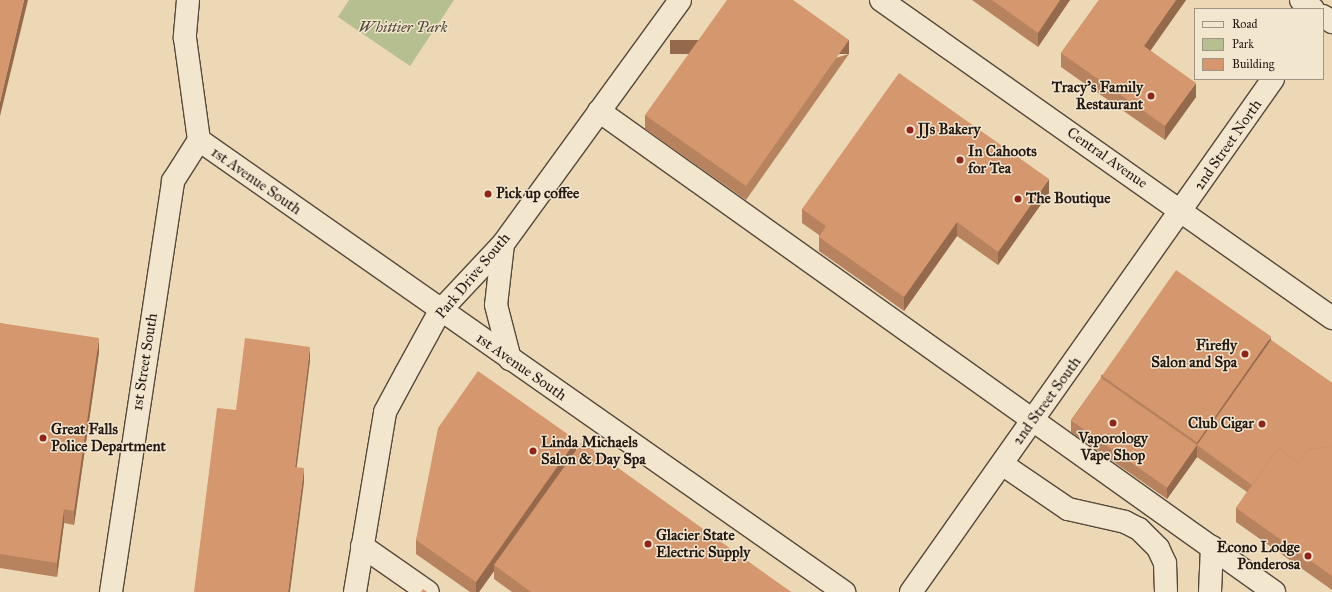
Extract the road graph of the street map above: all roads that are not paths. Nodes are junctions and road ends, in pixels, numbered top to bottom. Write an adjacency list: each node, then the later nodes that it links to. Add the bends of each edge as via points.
1 (188, 0): 8 (street, via 185,38)
2 (680, 0): 7 (street, Park Drive South)
3 (881, 0): 9 (street, Central Avenue)
4 (1301, 0): 5 (street)
5 (1312, 8)
6 (1273, 80): 9 (street, 2nd Street North)
7 (599, 111): 10 (street, Park Drive South); 14 (street)
8 (199, 140): 11 (street, 1st Avenue South); 18 (street, 1st Street South, via 172,181)
9 (1182, 211): 12 (street, Central Avenue); 14 (street, 2nd Street South)
10 (503, 244): 11 (street, Park Drive South); 13 (street, via 496,306)
11 (440, 311): 13 (street, 1st Avenue South); 16 (street, Park Drive South, via 385,412)
12 (1332, 318)
13 (510, 359): 21 (street, 1st Avenue South)
14 (1034, 419): 15 (street, 2nd Street South); 17 (street)
15 (1002, 464): 22 (street, 2nd Street South); 23 (street, via 1068,509 1125,522 1138,530 1158,548 1165,563)
16 (362, 546): 19 (street, Park Drive South); 20 (street)
17 (1212, 547): 24 (street); 25 (street)
18 (111, 592)
19 (355, 592)
20 (428, 592)
21 (844, 592)
22 (911, 592)
23 (1166, 592)
24 (1210, 592)
25 (1274, 592)

